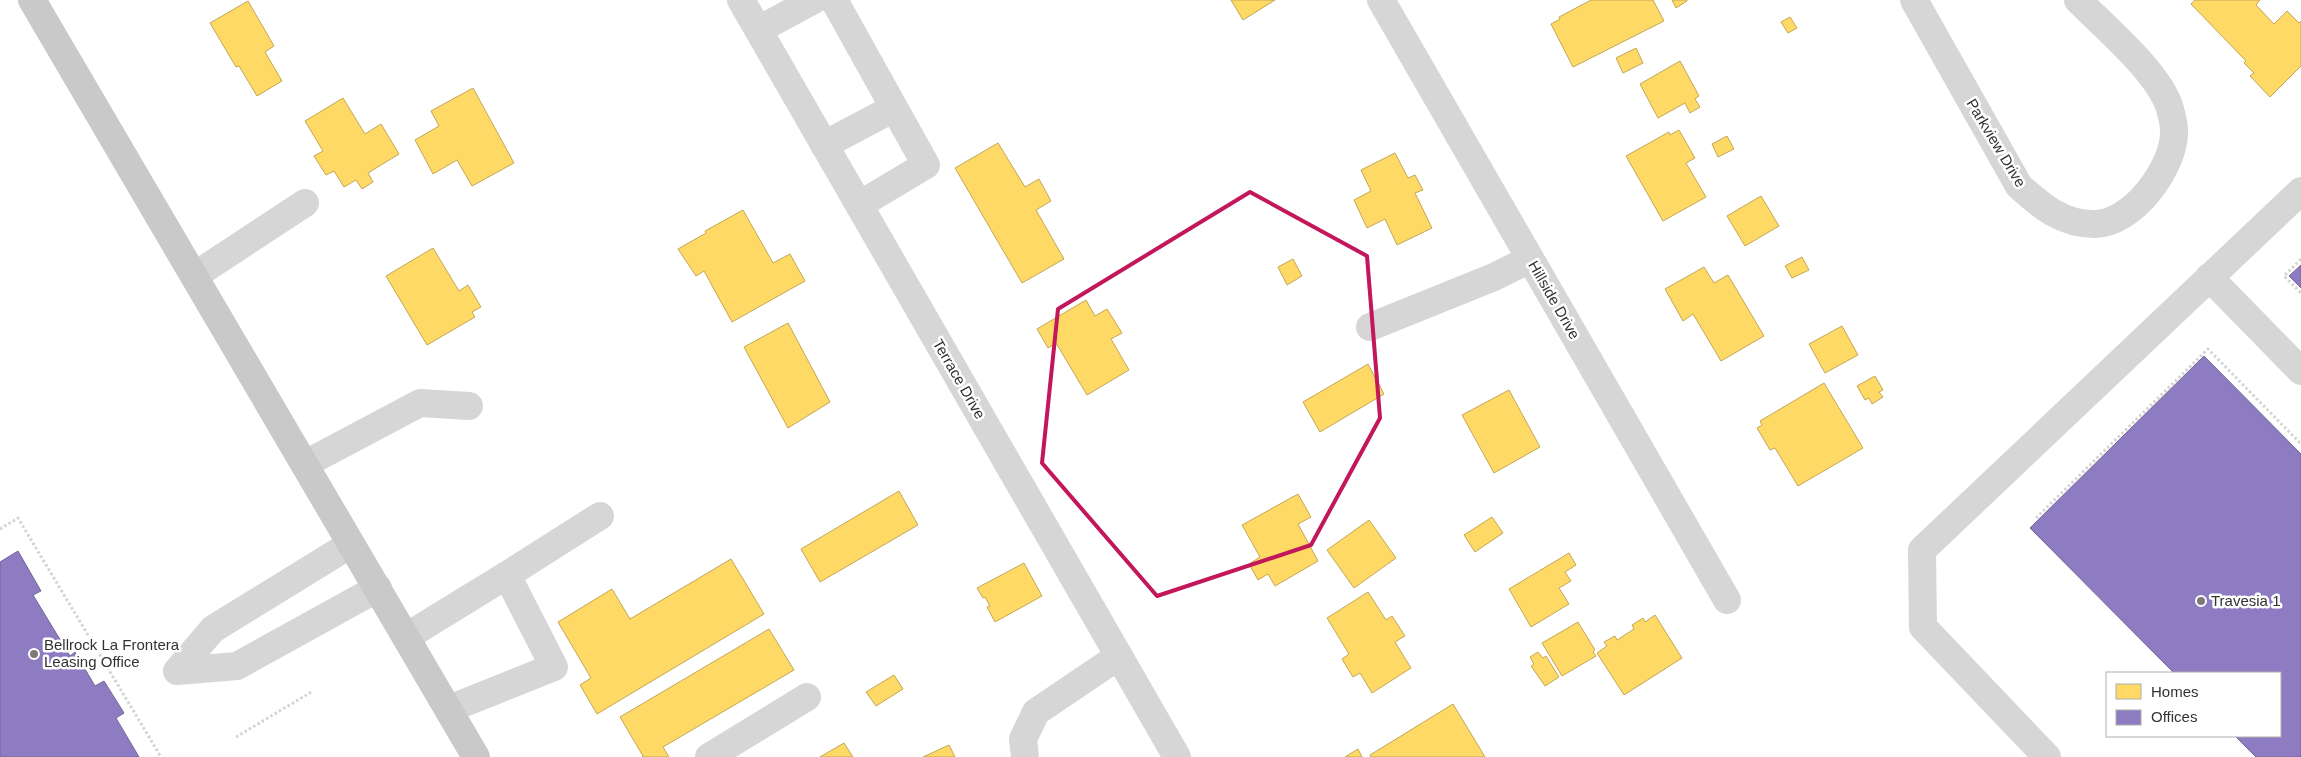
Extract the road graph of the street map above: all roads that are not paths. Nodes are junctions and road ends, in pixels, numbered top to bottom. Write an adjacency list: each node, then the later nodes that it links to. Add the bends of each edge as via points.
1 (32, 0): 15 (main road)
2 (741, 0): 8 (street, Terrace Drive)
3 (814, 0): 8 (street)
4 (834, 0): 9 (street)
5 (1381, 0): 14 (street, Hillside Drive)
6 (1914, 0): 7 (street, Parkview Drive, via 2019,186 2043,208 2070,221 2096,224 2125,215 2157,183 2170,158 2174,132 2169,107 2154,78)
7 (2078, 0)
8 (758, 30): 10 (street, Terrace Drive)
9 (894, 108): 10 (street); 13 (street, via 926,166)
10 (824, 145): 13 (street, Terrace Drive)
11 (2301, 190): 16 (street)
12 (305, 203): 15 (street)
13 (859, 205): 27 (street, Terrace Drive)
14 (1530, 259): 17 (street); 25 (street, Hillside Drive)
15 (194, 276): 20 (main road)
16 (2210, 278): 18 (street); 34 (street, via 1922,550 1922,627)
17 (1370, 327)
18 (2301, 371)
19 (470, 406): 20 (street, via 420,403)
20 (305, 464): 22 (main road)
21 (600, 516): 23 (street)
22 (352, 544): 24 (main road); 24 (street, via 213,629 178,672 237,666)
23 (507, 575): 26 (street); 29 (street, via 554,667)
24 (378, 588): 26 (main road)
25 (1727, 600)
26 (406, 636): 29 (main road)
27 (1119, 656): 32 (street, via 1036,712 1023,739); 33 (street, Terrace Drive)
28 (807, 697): 31 (street)
29 (448, 710): 30 (main road)
30 (476, 757)
31 (709, 757)
32 (1025, 757)
33 (1178, 757)
34 (2047, 757)

